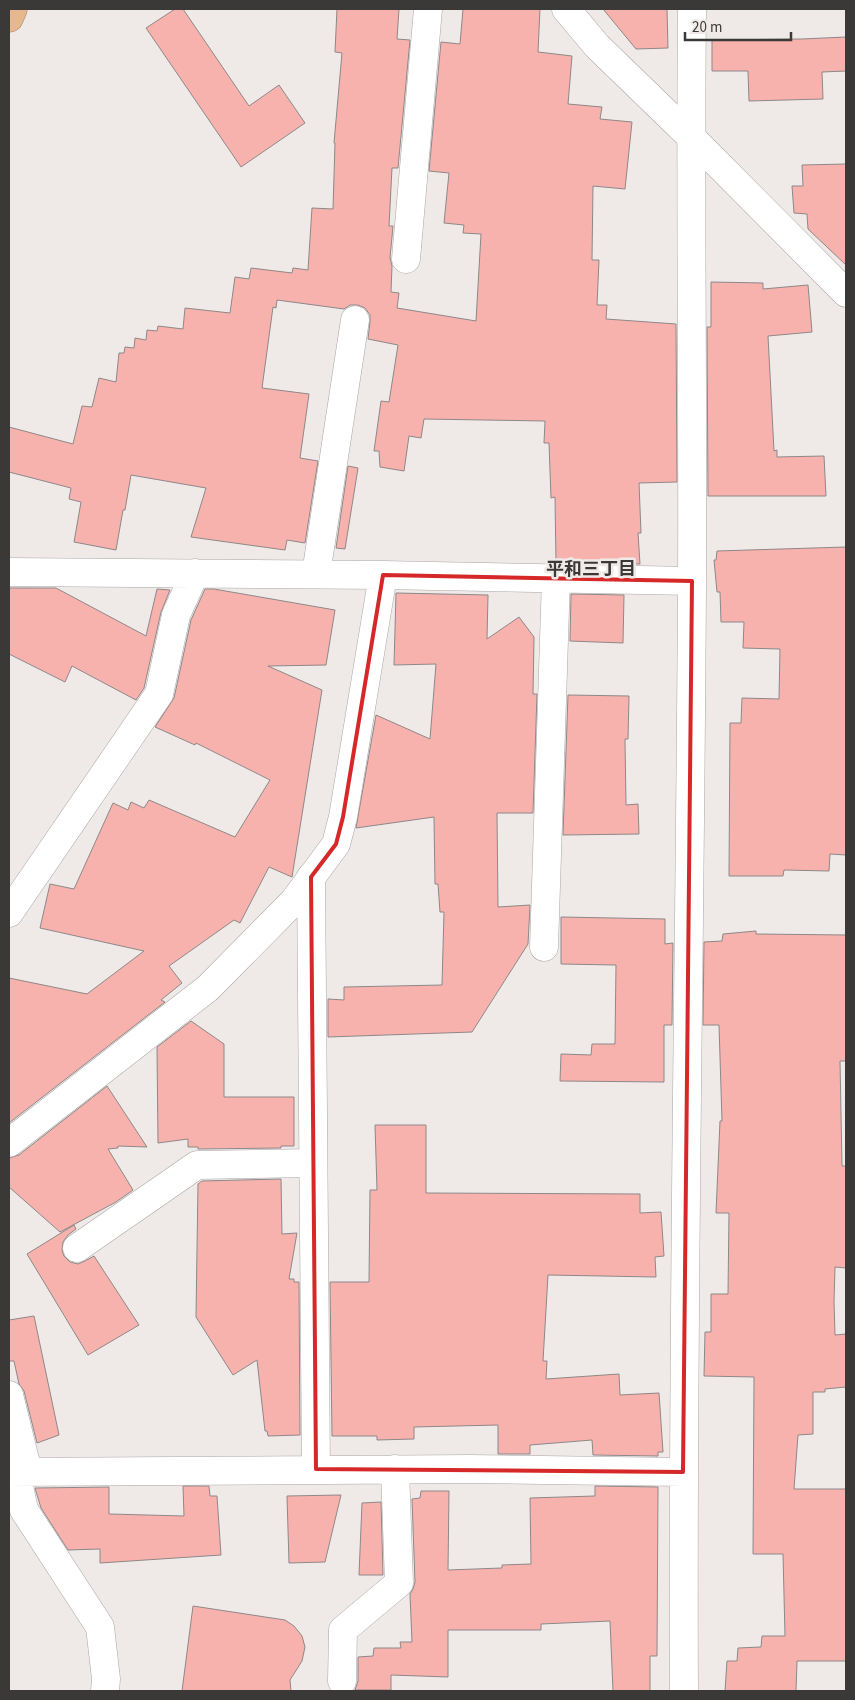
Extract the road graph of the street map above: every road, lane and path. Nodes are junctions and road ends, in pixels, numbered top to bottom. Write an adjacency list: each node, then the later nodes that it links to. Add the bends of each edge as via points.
1 (13, 9): 5 (highway)
2 (428, 9): 7 (street)
3 (566, 9): 6 (street, via 597,46)
4 (692, 9): 6 (street)
5 (9, 18)
6 (690, 137): 8 (street); 15 (street)
7 (406, 259)
8 (846, 293)
9 (355, 320): 12 (street)
10 (9, 572): 11 (street)
11 (195, 573): 12 (street); 17 (street, via 176,614 159,694)
12 (316, 574): 13 (street)
13 (383, 574): 14 (street); 16 (street, via 343,817 336,844)
14 (556, 578): 15 (street); 18 (street)
15 (692, 581): 26 (street)
16 (311, 877): 19 (street, via 294,901 208,988); 20 (street)
17 (9, 913)
18 (544, 947)
19 (9, 1143)
20 (313, 1162): 21 (street, via 197,1165); 23 (street)
21 (77, 1248)
22 (9, 1395): 25 (street)
23 (316, 1469): 24 (street); 25 (street)
24 (395, 1469): 26 (street); 27 (street, via 399,1583 343,1630)
25 (17, 1472): 28 (street, via 24,1510 100,1627)
26 (683, 1472): 29 (street)
27 (342, 1681)
28 (105, 1691)
29 (684, 1691)

